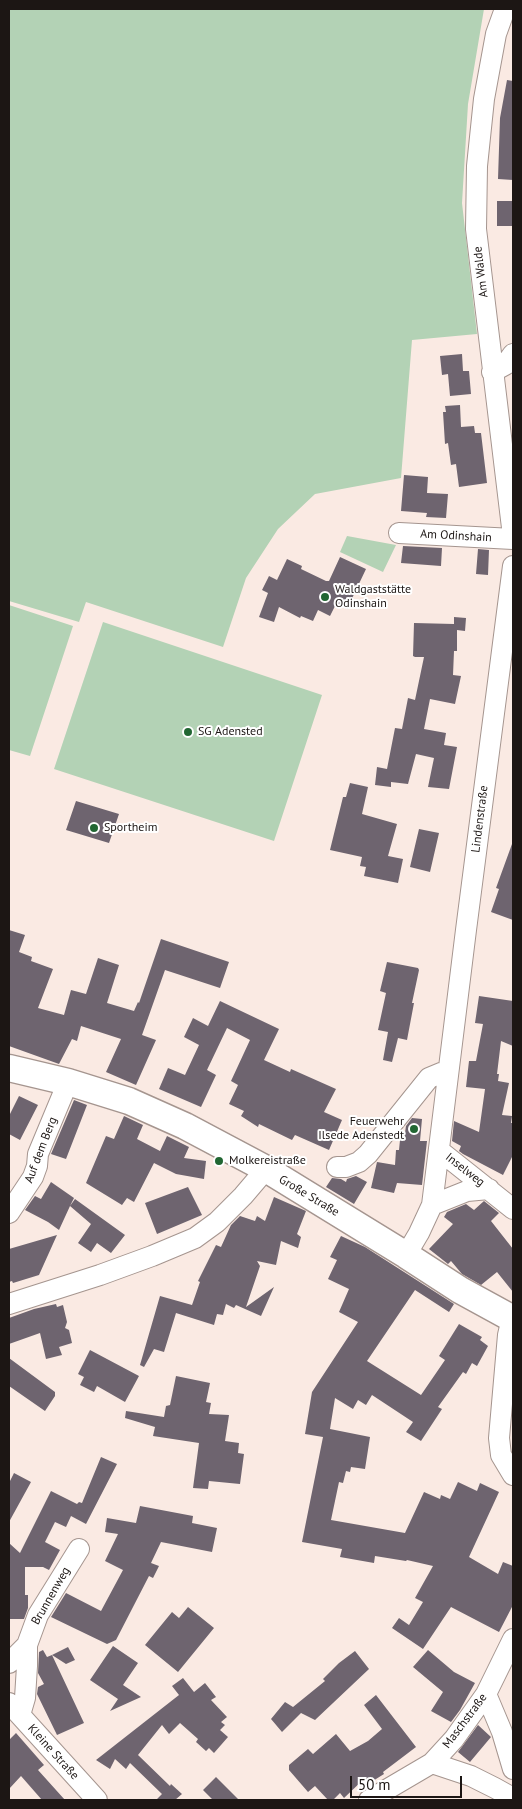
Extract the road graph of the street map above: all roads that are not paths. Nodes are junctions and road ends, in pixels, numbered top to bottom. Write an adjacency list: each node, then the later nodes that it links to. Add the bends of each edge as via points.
1 (504, 9): 3 (street, Am Walde, via 484,99 475,196)
2 (513, 354): 3 (street, via 505,365)
3 (492, 372): 5 (street, Am Walde)
4 (399, 533): 5 (street, Am Odinshain)
5 (513, 537)
6 (513, 566): 8 (street, Lindenstraße)
7 (9, 1068): 9 (main road, Große Straße)
8 (448, 1072): 10 (street, via 434,1075); 11 (street, Lindenstraße)
9 (68, 1082): 14 (main road, Große Straße, via 148,1109); 18 (street, Auf dem Berg, via 38,1154 33,1177)
10 (423, 1085): 11 (street, via 432,1094); 13 (street, via 368,1154 346,1167)
11 (446, 1098): 12 (street, Lindenstraße)
12 (440, 1152): 15 (street, Inselweg); 16 (street, Lindenstraße)
13 (337, 1167)
14 (266, 1169): 19 (main road, Große Straße); 20 (street, via 217,1222 195,1238 100,1275)
15 (489, 1189): 16 (street, Inselweg, via 467,1191); 17 (street, Inselweg)
16 (432, 1205): 19 (street, Lindenstraße)
17 (513, 1209)
18 (9, 1214)
19 (406, 1255): 21 (main road, Große Straße, via 472,1298)
20 (9, 1304)
21 (513, 1318): 22 (street, via 508,1335 499,1448)
22 (513, 1475)
23 (80, 1549): 25 (street, Brunnenweg, via 38,1615)
24 (513, 1639): 27 (street, Maschstraße)
25 (27, 1645): 26 (street, Brunnenweg); 28 (street, Brunnenweg, via 24,1708)
26 (9, 1664)
27 (486, 1694): 29 (street, Maschstraße, via 454,1739); 30 (street)
28 (15, 1709): 32 (street, Kleine Straße)
29 (432, 1763): 31 (street, via 471,1776); 33 (street, Maschstraße)
30 (513, 1770)
31 (513, 1798)
32 (97, 1800)
33 (369, 1800)

